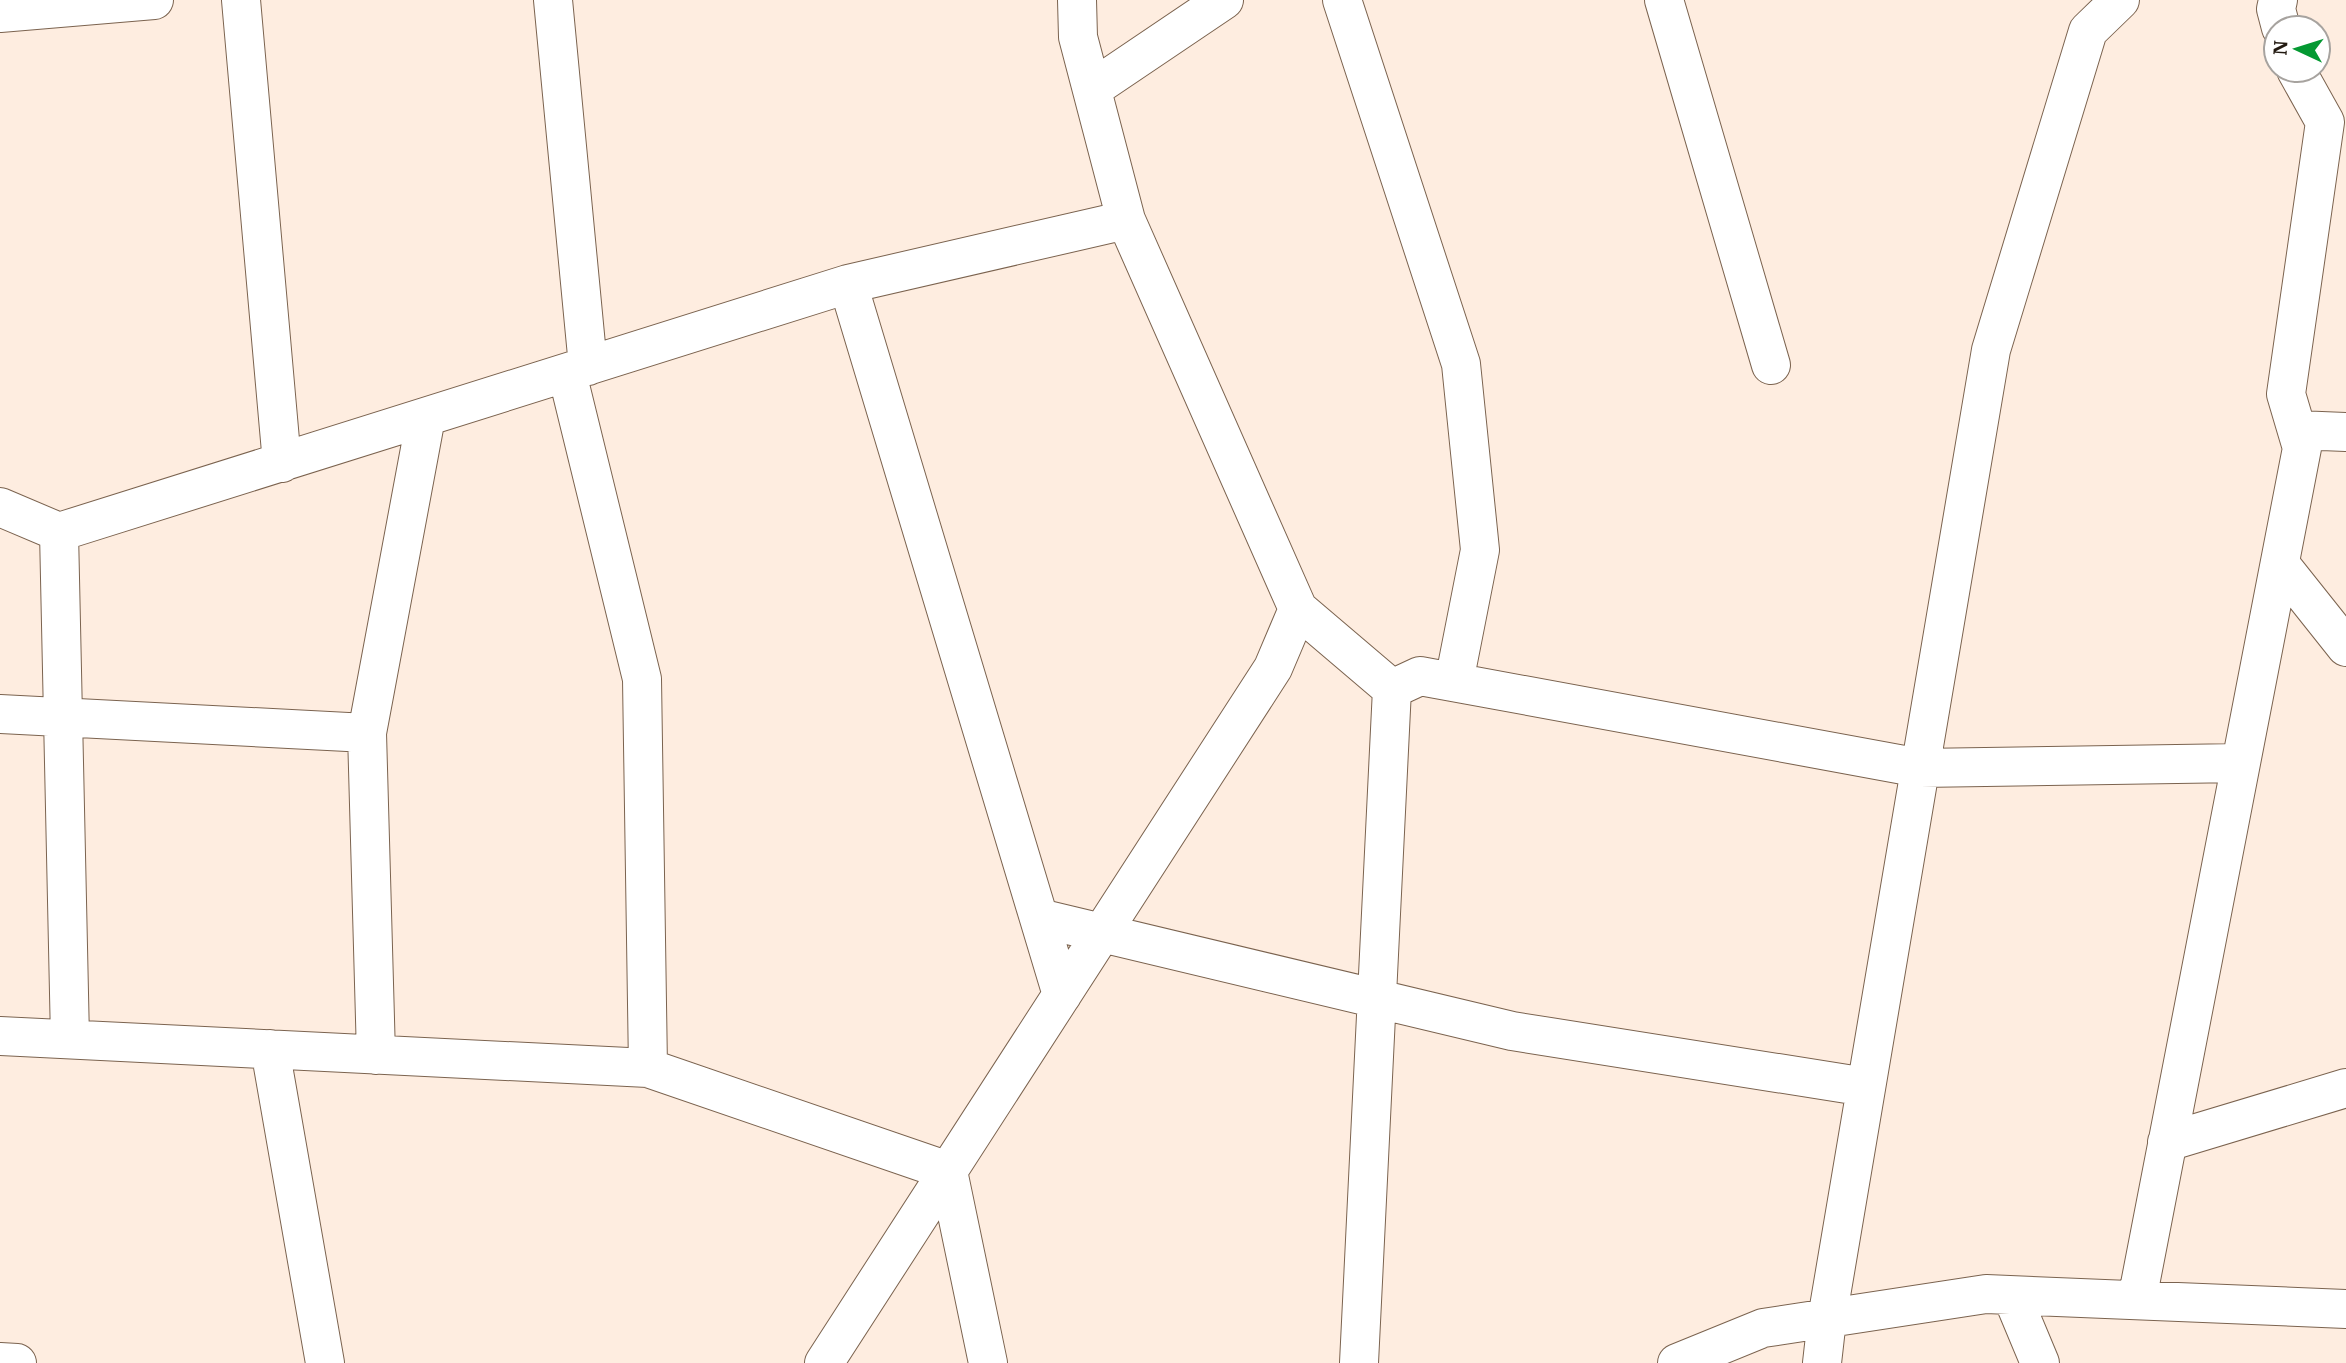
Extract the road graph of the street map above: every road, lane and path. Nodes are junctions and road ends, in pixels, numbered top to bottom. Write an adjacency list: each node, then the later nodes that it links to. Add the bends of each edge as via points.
1 (154, 0): 9 (street)
2 (241, 0): 20 (street)
3 (553, 0): 16 (street)
4 (1077, 0): 11 (street, via 1078,37)
5 (1224, 0): 11 (street)
6 (1342, 0): 26 (street, via 1461,365 1480,550)
7 (1664, 0): 15 (street)
8 (2120, 0): 32 (street, via 2088,31 1991,350)
9 (0, 13)
10 (2304, 84): 12 (street)
11 (1091, 89): 13 (street)
12 (2334, 143): 18 (street, via 2286,394)
13 (1126, 220): 14 (street); 24 (street)
14 (848, 284): 16 (street); 33 (street)
15 (1771, 365)
16 (577, 369): 17 (street); 41 (street, via 642,679)
17 (426, 417): 20 (street); 30 (street)
18 (2297, 430): 19 (street); 23 (street, via 2302,448)
19 (2346, 432)
20 (282, 463): 22 (street)
21 (0, 507): 22 (street)
22 (59, 532): 29 (street)
23 (2280, 564): 25 (street); 31 (street)
24 (1298, 609): 27 (street); 34 (street, via 1273,668)
25 (2346, 647)
26 (1454, 682): 27 (street, via 1420,676); 32 (street)
27 (1392, 689): 36 (street)
28 (0, 714): 29 (street)
29 (63, 717): 30 (street); 38 (street)
30 (367, 733): 40 (street)
31 (2241, 763): 32 (street); 44 (street)
32 (1920, 768): 42 (street)
33 (1039, 918): 34 (street); 35 (street)
34 (1102, 933): 35 (street); 36 (street)
35 (1062, 995): 45 (street)
36 (1376, 998): 42 (street, via 1512,1031); 55 (street)
37 (0, 1036): 38 (street)
38 (70, 1039): 39 (street)
39 (270, 1049): 40 (street); 52 (street)
40 (376, 1055): 41 (street)
41 (649, 1068): 45 (street)
42 (1866, 1087): 49 (street)
43 (2346, 1088): 44 (street)
44 (2167, 1142): 47 (street)
45 (948, 1171): 53 (street); 54 (street)
46 (2012, 1296): 47 (street); 49 (street, via 1986,1294); 58 (street)
47 (2137, 1300): 48 (street)
48 (2346, 1309)
49 (1827, 1319): 56 (street, via 1763,1328); 57 (street)
50 (0, 1362): 51 (street)
51 (17, 1363)
52 (325, 1363)
53 (824, 1363)
54 (988, 1363)
55 (1359, 1363)
56 (1677, 1363)
57 (1822, 1363)
58 (2040, 1363)

